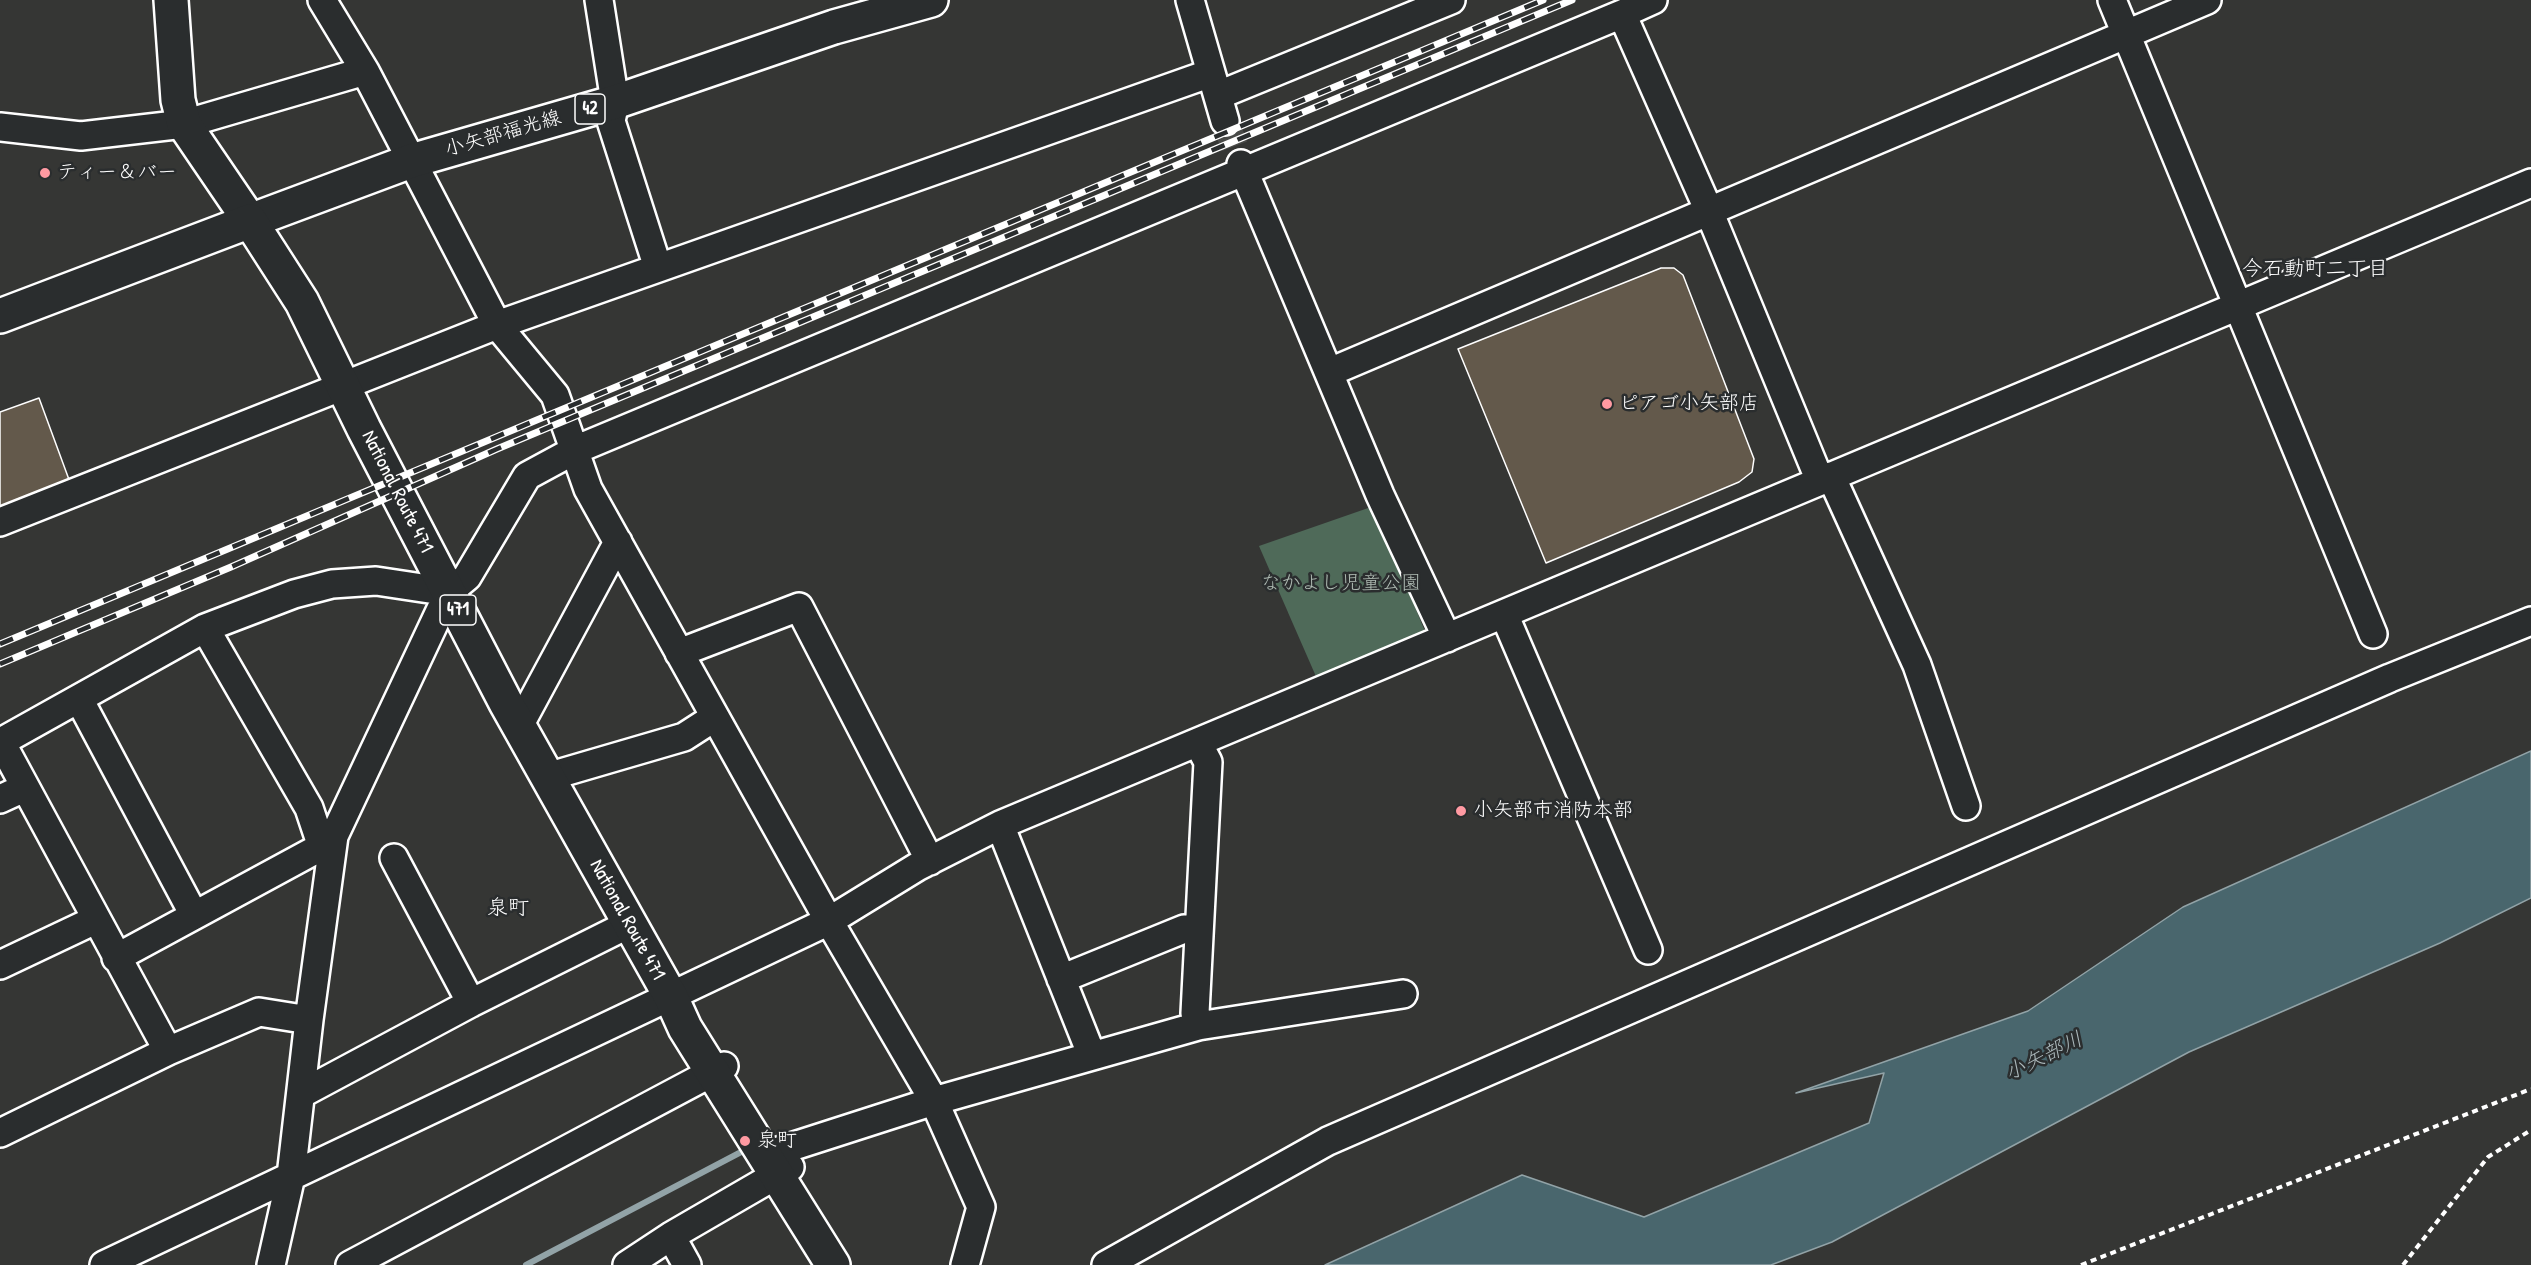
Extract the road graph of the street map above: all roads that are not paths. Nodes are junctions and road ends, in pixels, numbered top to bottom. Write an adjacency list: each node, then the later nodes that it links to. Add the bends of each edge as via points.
1 (171, 0): 15 (main road, via 178,100)
2 (322, 0): 12 (street)
3 (599, 0): 14 (street)
4 (931, 0): 14 (main road, 小矢部福光線 / 42, via 834,27)
5 (1190, 0): 13 (street)
6 (1451, 0): 13 (street)
7 (1653, 0): 10 (street)
8 (2112, 0): 11 (street)
9 (2208, 0): 11 (street)
10 (1622, 14): 18 (street); 20 (street)
11 (2126, 34): 20 (street); 23 (street)
12 (365, 70): 15 (street); 17 (street)
13 (1218, 96): 22 (street)
14 (615, 102): 17 (main road, 小矢部福光線 / 42); 22 (street, via 611,121)
15 (184, 124): 16 (street, via 81,136); 21 (main road, National Route 471)
16 (0, 127)
17 (411, 161): 21 (main road, 小矢部福光線 / 42); 25 (street)
18 (1242, 168): 26 (street); 28 (street)
19 (2531, 183): 23 (street)
20 (1709, 211): 26 (street); 29 (street)
21 (250, 221): 24 (main road); 27 (main road, National Route 471 / 471, via 302,302)
22 (658, 268): 25 (street)
23 (2238, 305): 29 (street); 36 (street)
24 (0, 316)
25 (497, 325): 27 (street); 28 (street, via 555,394)
26 (1330, 372): 37 (street, via 1380,495)
27 (344, 384): 30 (street); 32 (main road, National Route 471 / 471)
28 (575, 450): 31 (street, via 588,489); 32 (street, via 527,476 467,577)
29 (1825, 479): 33 (street); 45 (street, via 1917,665)
30 (0, 522)
31 (618, 542): 38 (street); 41 (street)
32 (449, 592): 35 (street, via 376,581 332,584); 41 (main road, National Route 471 / 471); 61 (street, via 334,836)
33 (1504, 614): 37 (street); 54 (street)
34 (2531, 621): 80 (street, via 2390,678 1328,1141)
35 (205, 628): 39 (street); 49 (street, via 309,808 319,848)
36 (2373, 634)
37 (1447, 638): 42 (street)
38 (679, 653): 40 (street); 48 (street, via 799,607)
39 (79, 699): 44 (street, via 1,742); 49 (street)
40 (715, 717): 43 (street, via 684,737); 51 (street)
41 (519, 726): 43 (main road, National Route 471 / 471)
42 (1198, 743): 46 (street); 53 (street, via 1208,762)
43 (547, 777): 52 (main road, National Route 471 / 471)
44 (12, 794): 50 (street)
45 (1966, 806)
46 (1000, 825): 48 (street); 57 (street)
47 (394, 858): 60 (street)
48 (930, 861): 51 (street)
49 (194, 915): 55 (street)
50 (95, 920): 55 (street); 56 (street)
51 (828, 921): 59 (street); 67 (street)
52 (629, 924): 59 (main road, National Route 471 / 471); 60 (street)
53 (1198, 930): 57 (street, via 1184,929); 62 (street)
54 (1648, 950)
55 (116, 957): 63 (street)
56 (0, 965)
57 (1061, 979): 64 (street)
58 (1403, 994): 62 (street)
59 (671, 997): 65 (main road, National Route 471 / 471, via 696,1023); 70 (street)
60 (471, 1003): 66 (street)
61 (309, 1020): 63 (street, via 258,1012); 66 (street)
62 (1198, 1026): 64 (street)
63 (168, 1051): 68 (street)
64 (1092, 1056): 67 (street)
65 (718, 1068): 69 (main road, National Route 471 / 471); 74 (street)
66 (301, 1094): 70 (street)
67 (934, 1101): 69 (street); 79 (street, via 981,1207)
68 (0, 1134)
69 (778, 1161): 71 (street); 77 (main road, National Route 471 / 471); 78 (main road, National Route 471 / 471)
70 (291, 1176): 72 (street); 73 (street)
71 (671, 1236): 75 (street); 76 (street)
72 (104, 1265)
73 (272, 1265)
74 (350, 1265)
75 (627, 1265)
76 (687, 1265)
77 (833, 1265)
78 (853, 1265)
79 (965, 1265)
80 (1106, 1265)

